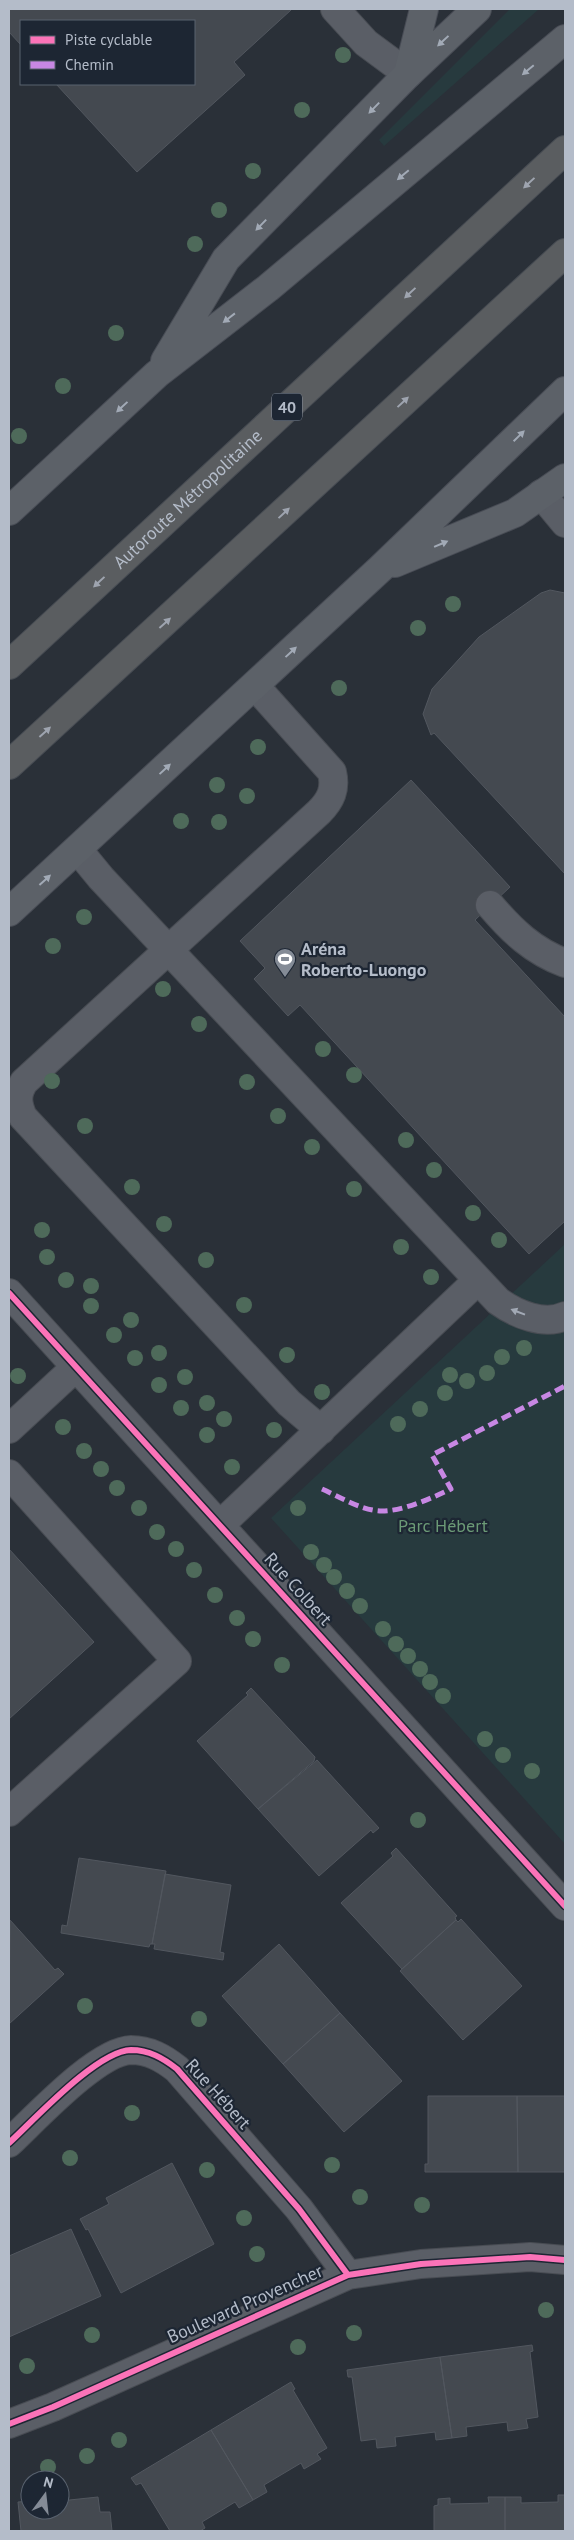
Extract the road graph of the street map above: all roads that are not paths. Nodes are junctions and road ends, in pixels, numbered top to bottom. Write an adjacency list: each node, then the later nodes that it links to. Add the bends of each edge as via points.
1 (335, 9): 5 (street, via 366,43)
2 (424, 9): 5 (main road)
3 (477, 9): 5 (main road, one-way to 5)
4 (565, 39): 8 (main road, one-way to 8, via 268,288)
5 (408, 74): 8 (main road, one-way to 8, via 226,259)
6 (565, 150): 15 (highway, Autoroute Métropolitaine / 40, one-way to 15)
7 (565, 253): 17 (highway, one-way to 7)
8 (158, 374): 12 (main road, one-way to 12)
9 (565, 392): 14 (main road, one-way to 9)
10 (565, 478): 11 (main road)
11 (541, 494): 13 (street); 14 (main road, one-way to 11, via 515,513)
12 (9, 511)
13 (565, 522)
14 (380, 569): 16 (main road, one-way to 14)
15 (9, 665)
16 (255, 686): 18 (main road, one-way to 16); 21 (street, via 332,772 333,790 319,812)
17 (9, 765)
18 (78, 850): 20 (main road, one-way to 18); 21 (street)
19 (490, 905): 22 (street, via 528,944)
20 (9, 912)
21 (169, 950): 23 (street); 28 (street, via 24,1082 18,1092 18,1105 23,1117 241,1352 289,1403)
22 (565, 963)
23 (478, 1280): 25 (street, one-way to 23, via 544,1319 511,1310); 28 (street)
24 (9, 1292): 26 (street, Rue Colbert)
25 (565, 1316)
26 (76, 1367): 27 (street); 30 (street, Rue Colbert)
27 (9, 1429)
28 (321, 1430): 30 (street)
29 (9, 1474): 31 (street, via 177,1661)
30 (220, 1525): 32 (street, Rue Colbert)
31 (9, 1812)
32 (565, 1906)
33 (9, 2143): 35 (street, Rue Hébert, via 99,2062 130,2050 163,2058 177,2069 299,2209)
34 (565, 2260): 35 (street, Boulevard Provencher, via 530,2257 421,2264)
35 (348, 2275): 36 (street, Boulevard Provencher)
36 (9, 2424)

